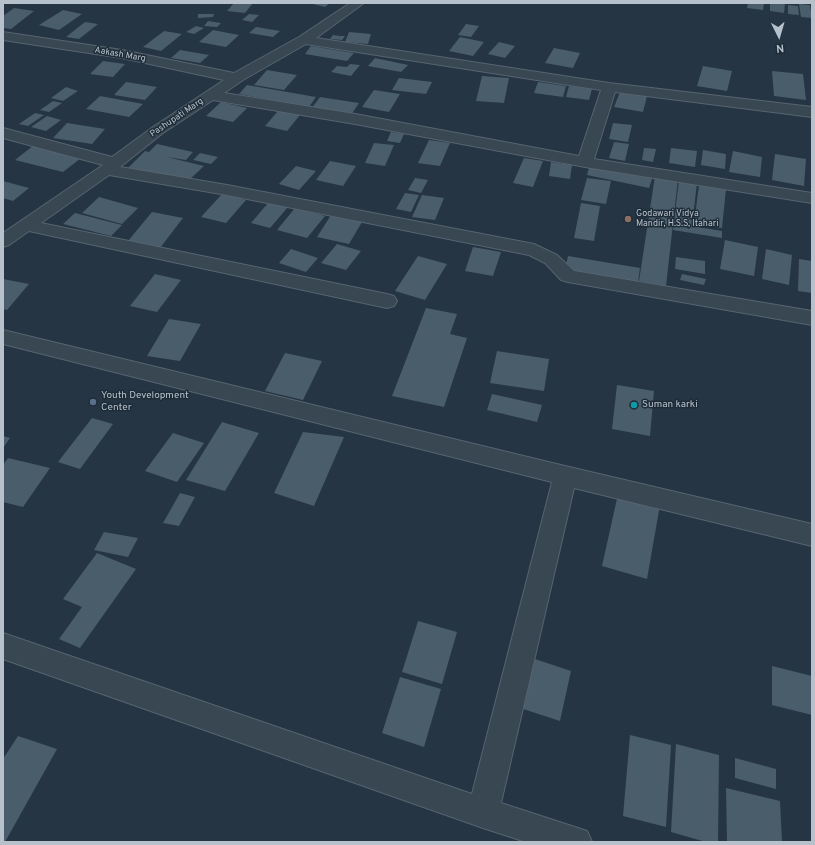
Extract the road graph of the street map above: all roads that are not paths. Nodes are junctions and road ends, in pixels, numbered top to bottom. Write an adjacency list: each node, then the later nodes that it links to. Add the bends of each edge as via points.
1 (358, 3): 3 (street, Pashupati Marg)
2 (3, 36): 4 (street, Aakash Marg, via 122,54)
3 (304, 40): 4 (street, Pashupati Marg); 5 (street)
4 (237, 78): 6 (street, Pashupati Marg)
5 (609, 87): 7 (street); 9 (street)
6 (210, 95): 9 (street); 10 (street, Pashupati Marg)
7 (812, 112)
8 (3, 134): 10 (street)
9 (585, 162): 11 (street)
10 (110, 166): 12 (street, Pashupati Marg); 15 (street, via 534,250 551,259 568,276)
11 (812, 198)
12 (27, 225): 13 (street, Pashupati Marg); 14 (street)
13 (3, 241)
14 (387, 301)
15 (812, 318)
16 (3, 337): 17 (street)
17 (565, 476): 18 (street); 20 (street)
18 (812, 535)
19 (3, 646): 20 (street)
20 (483, 813): 21 (street)
21 (576, 842)

